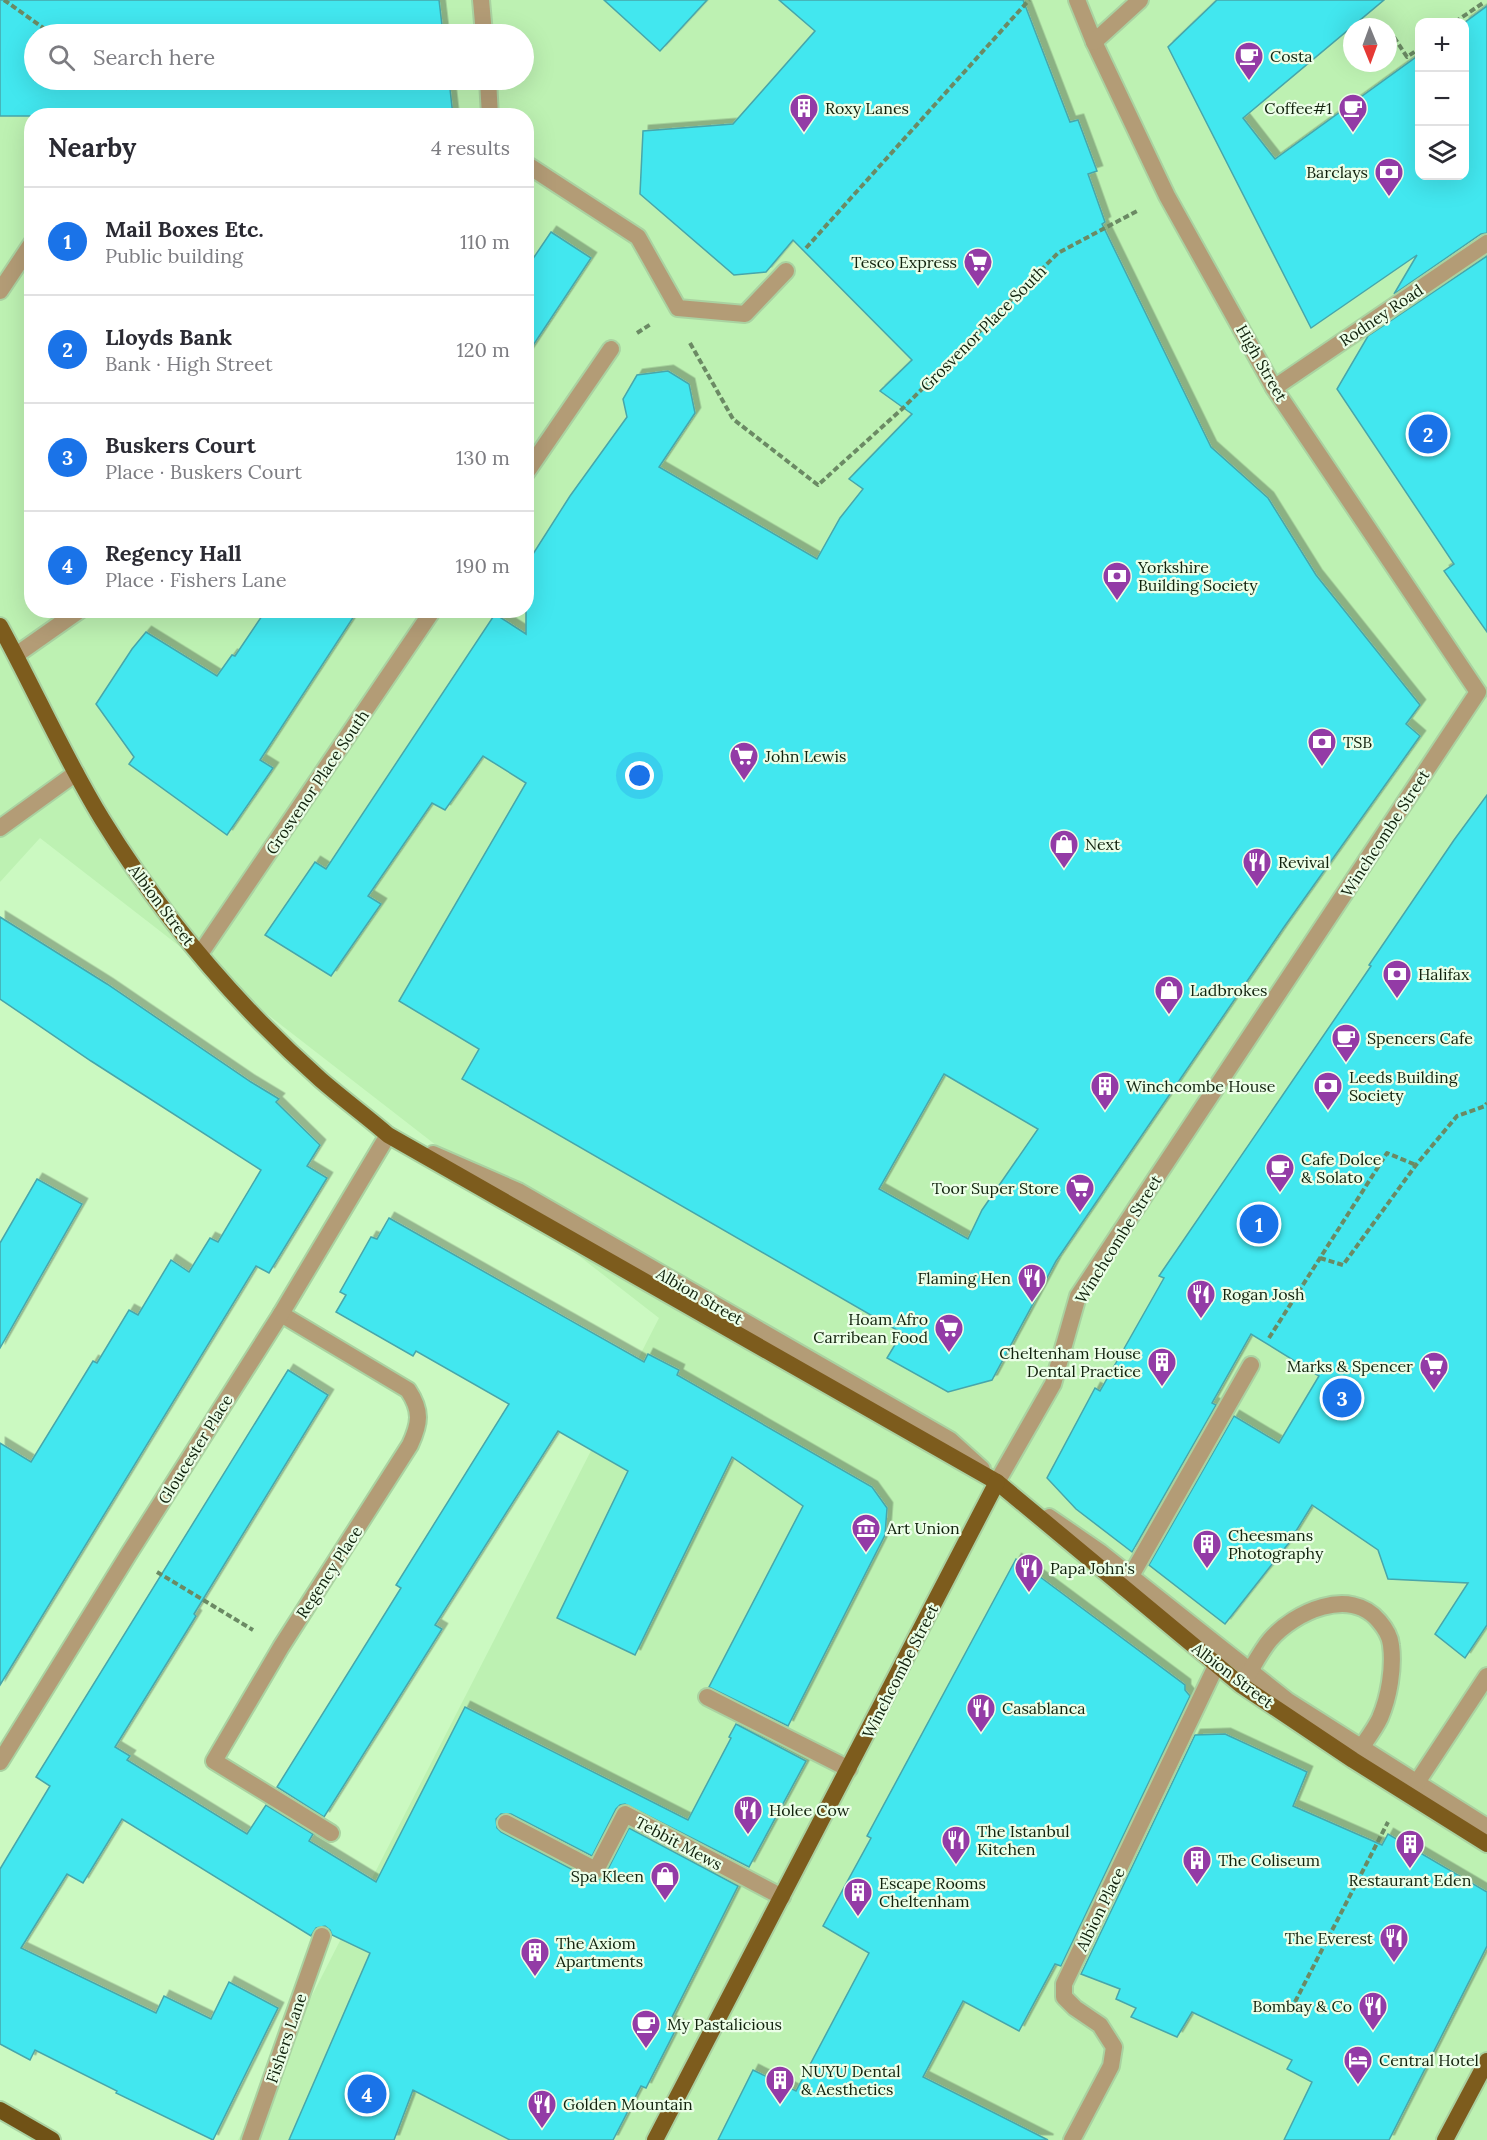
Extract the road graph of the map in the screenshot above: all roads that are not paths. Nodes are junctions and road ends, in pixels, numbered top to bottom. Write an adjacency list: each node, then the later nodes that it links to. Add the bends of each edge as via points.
1 (481, 0): 4 (street)
2 (1077, 0): 5 (street, High Street)
3 (1140, 0): 5 (street)
4 (483, 24)
5 (1094, 42): 14 (street, High Street, via 1167,196)
6 (489, 90): 7 (street)
7 (490, 108)
8 (534, 169): 11 (street, via 638,237 678,308 745,314)
9 (1487, 243): 14 (street, Rodney Road)
10 (24, 255): 12 (street)
11 (786, 271)
12 (0, 291)
13 (611, 349): 15 (street)
14 (1274, 388): 20 (street, High Street)
15 (534, 461)
16 (69, 618): 19 (street)
17 (429, 618): 23 (street, Grosvenor Place South)
18 (0, 626): 19 (main road, Albion Street)
19 (16, 655): 21 (main road, Albion Street)
20 (1482, 697): 27 (street, Winchcombe Street, via 1078,1296 1053,1384)
21 (76, 773): 22 (street); 23 (main road, Albion Street, via 131,863)
22 (0, 828)
23 (200, 954): 24 (main road, Albion Street, via 258,1019)
24 (388, 1135): 25 (street, Gloucester Place); 27 (main road, Albion Street); 27 (street, Albion Street, via 518,1191 950,1440)
25 (281, 1314): 34 (street, Gloucester Place); 39 (street, Regency Place, via 408,1390 418,1405 418,1421 410,1445 281,1647 214,1761)
26 (1251, 1365): 28 (street)
27 (997, 1482): 28 (main road, Albion Street); 35 (main road, Winchcombe Street)
28 (1127, 1582): 29 (main road, Albion Street); 31 (street, Albion Street)
29 (1217, 1664): 31 (main road, Albion Street); 48 (street, Albion Place, via 1064,1984 1064,1997 1100,2025 1114,2047 1111,2066)
30 (1487, 1676): 36 (street)
31 (1246, 1678): 33 (main road, Albion Street); 33 (street, via 1270,1640 1289,1624 1328,1605 1356,1605 1367,1610 1387,1630 1391,1666 1380,1719)
32 (707, 1697): 35 (street)
33 (1357, 1754): 36 (main road, Albion Street)
34 (0, 1762)
35 (849, 1768): 41 (main road, Winchcombe Street)
36 (1410, 1790): 38 (street, Albion Street); 40 (main road, Albion Street)
37 (506, 1823): 41 (street, Tebbit Mews, via 596,1870 625,1814)
38 (1487, 1827)
39 (331, 1833)
40 (1487, 1844)
41 (782, 1897): 47 (main road, Winchcombe Street)
42 (322, 1936): 46 (street, Fishers Lane)
43 (1487, 2061): 49 (main road)
44 (0, 2110): 45 (highway)
45 (52, 2140)
46 (250, 2140)
47 (655, 2140)
48 (1072, 2140)
49 (1445, 2140)

